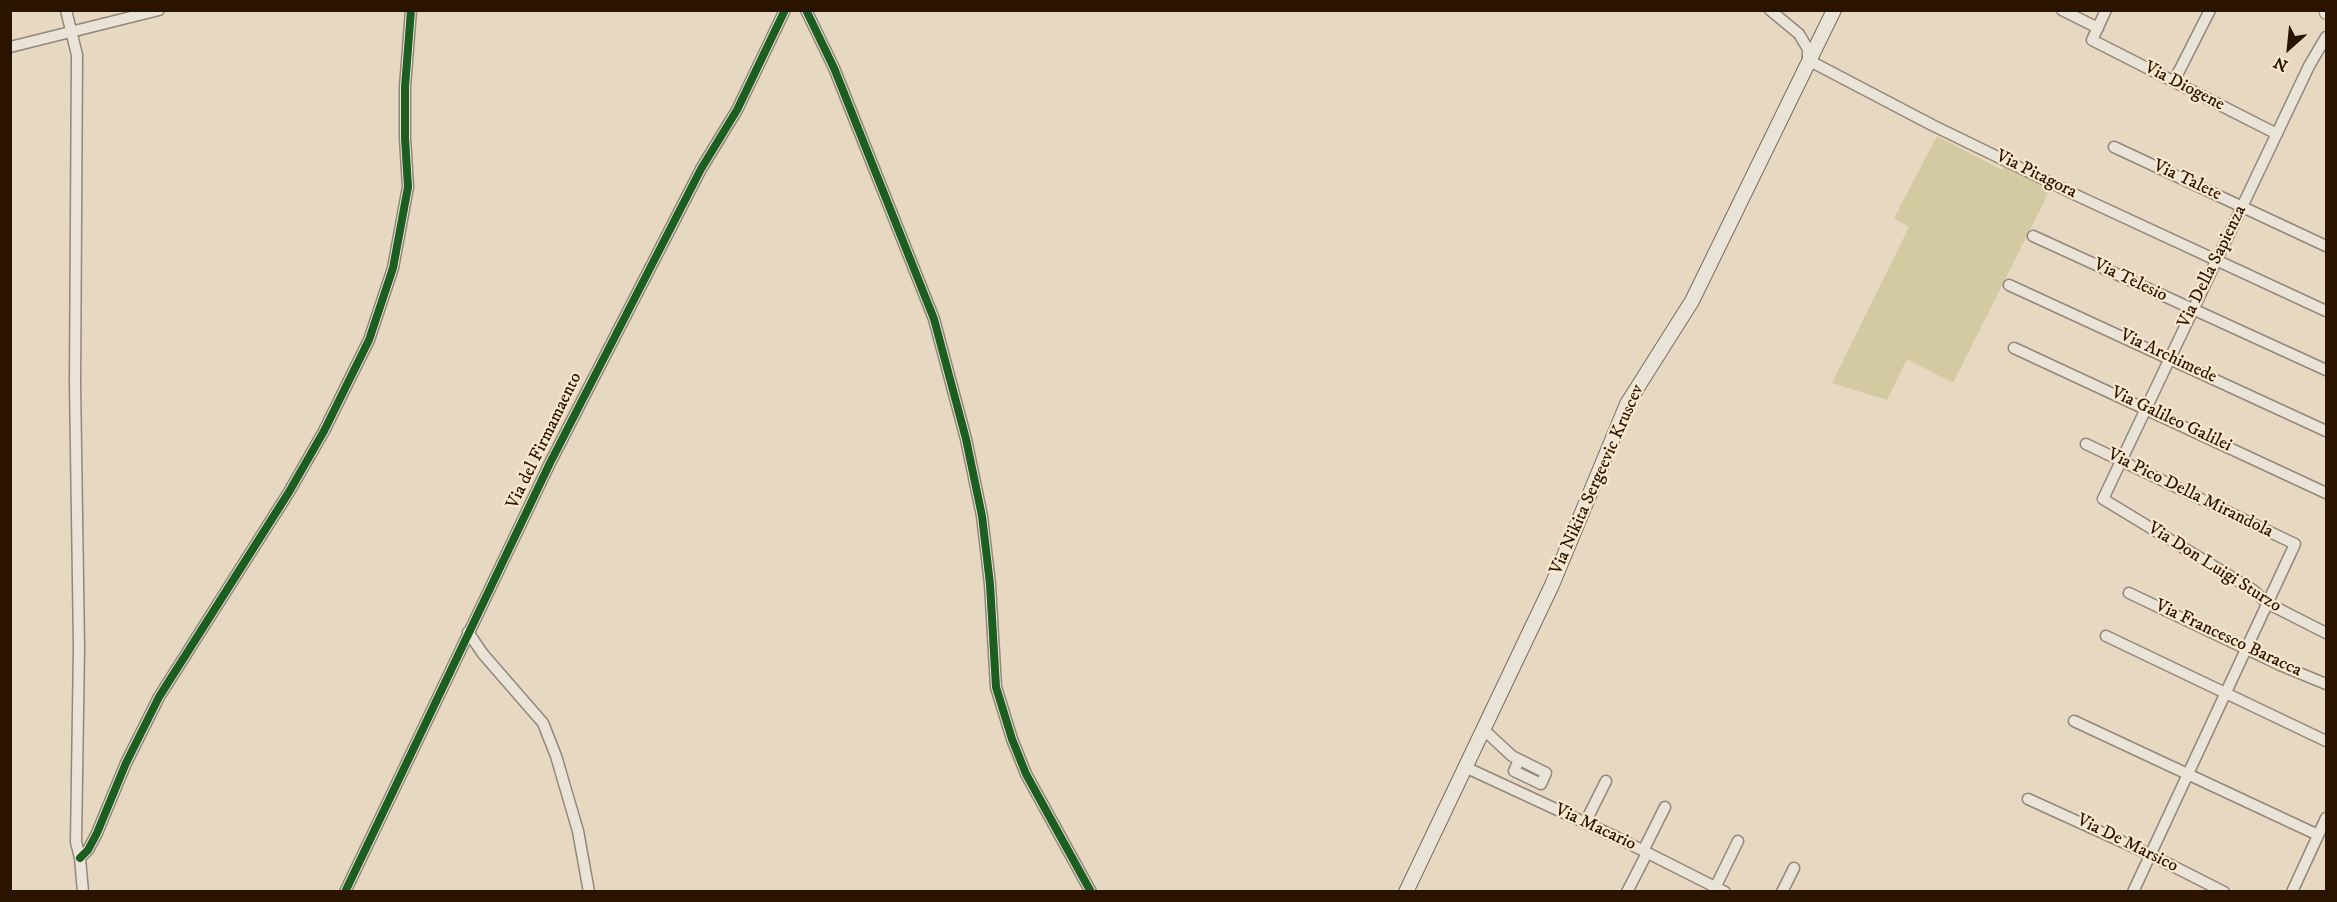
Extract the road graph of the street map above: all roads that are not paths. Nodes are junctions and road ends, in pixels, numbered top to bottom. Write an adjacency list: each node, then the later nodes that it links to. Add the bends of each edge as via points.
1 (66, 10): 12 (street)
2 (159, 10): 12 (street)
3 (411, 10): 58 (street, via 405,87 408,187 393,268 369,340 290,492 159,697 97,832)
4 (785, 10): 37 (street, Via del Firmamaento, via 737,110 701,168 570,423)
5 (806, 10): 64 (street, via 834,68 934,319 982,516 996,687 1012,739 1026,774)
6 (1770, 10): 15 (street, via 1799,34 1808,49)
7 (1834, 10): 15 (main road, Via Nikita Sergeevic Kruscev)
8 (2062, 10): 11 (street)
9 (2106, 10): 11 (street)
10 (2210, 10): 16 (street)
11 (2098, 28): 16 (street, Via Diogene, via 2092,39)
12 (72, 32): 14 (street); 58 (street, via 77,55 76,842)
13 (2326, 37): 17 (street, Via Della Sapienza)
14 (10, 47)
15 (1808, 60): 22 (street, Via Pitagora, via 1932,125); 44 (main road, Via Nikita Sergeevic Kruscev, via 1697,293 1627,404 1552,585)
16 (2174, 81): 17 (street, Via Diogene)
17 (2277, 134): 19 (street, Via Della Sapienza)
18 (2114, 147): 19 (street, Via Talete)
19 (2243, 207): 21 (street, Via Talete); 22 (street, Via Della Sapienza)
20 (2033, 236): 24 (street, Via Telesio)
21 (2326, 246)
22 (2216, 262): 24 (street, Via Della Sapienza); 25 (street, Via Pitagora)
23 (2009, 285): 27 (street, Via Archimede)
24 (2192, 309): 27 (street, Via Della Sapienza); 28 (street, Via Telesio)
25 (2326, 311)
26 (2014, 348): 29 (street, Via Galileo Galilei)
27 (2169, 358): 29 (street, Via Della Sapienza); 30 (street, Via Archimede)
28 (2326, 370)
29 (2145, 407): 32 (street, Via Della Sapienza); 33 (street, Via Galileo Galilei)
30 (2326, 431)
31 (2086, 444): 32 (street, Via Pico Della Mirandola)
32 (2120, 461): 34 (street, Via Della Sapienza); 36 (street, Via Pico Della Mirandola, via 2295,544)
33 (2326, 493)
34 (2103, 499): 36 (street, Via Don Luigi Sturzo, via 2253,590)
35 (2129, 593): 40 (street, Via Francesco Baracca)
36 (2267, 603): 38 (street, Via Don Luigi Sturzo); 40 (street)
37 (468, 632): 62 (street, Via del Firmamaento); 63 (street, via 543,723 578,831)
38 (2326, 633)
39 (2106, 636): 42 (street)
40 (2246, 648): 41 (street, Via Francesco Baracca); 42 (street)
41 (2326, 684)
42 (2225, 692): 45 (street); 47 (street)
43 (2074, 721): 47 (street)
44 (1483, 729): 46 (main road, Via Nikita Sergeevic Kruscev); 49 (street, via 1519,760 1514,771 1536,782)
45 (2326, 741)
46 (1465, 767): 49 (street, Via Macario); 65 (main road, Via Nikita Sergeevic Kruscev)
47 (2187, 774): 54 (street); 57 (street)
48 (1606, 781): 53 (street)
49 (1529, 798): 53 (street, Via Macario)
50 (2028, 799): 57 (street, Via De Marsico)
51 (1665, 807): 56 (street)
52 (2326, 818): 54 (street)
53 (1585, 823): 56 (street, Via Macario)
54 (2318, 835): 70 (street)
55 (1738, 841): 60 (street)
56 (1645, 852): 60 (street, Via Macario); 66 (street)
57 (2149, 854): 68 (street); 69 (street, Via De Marsico)
58 (81, 858): 61 (street)
59 (1794, 868): 67 (street)
60 (1718, 890)
61 (83, 891)
62 (345, 891)
63 (589, 891)
64 (1091, 891)
65 (1406, 891)
66 (1628, 891)
67 (1782, 891)
68 (2133, 891)
69 (2224, 891)
70 (2292, 891)

